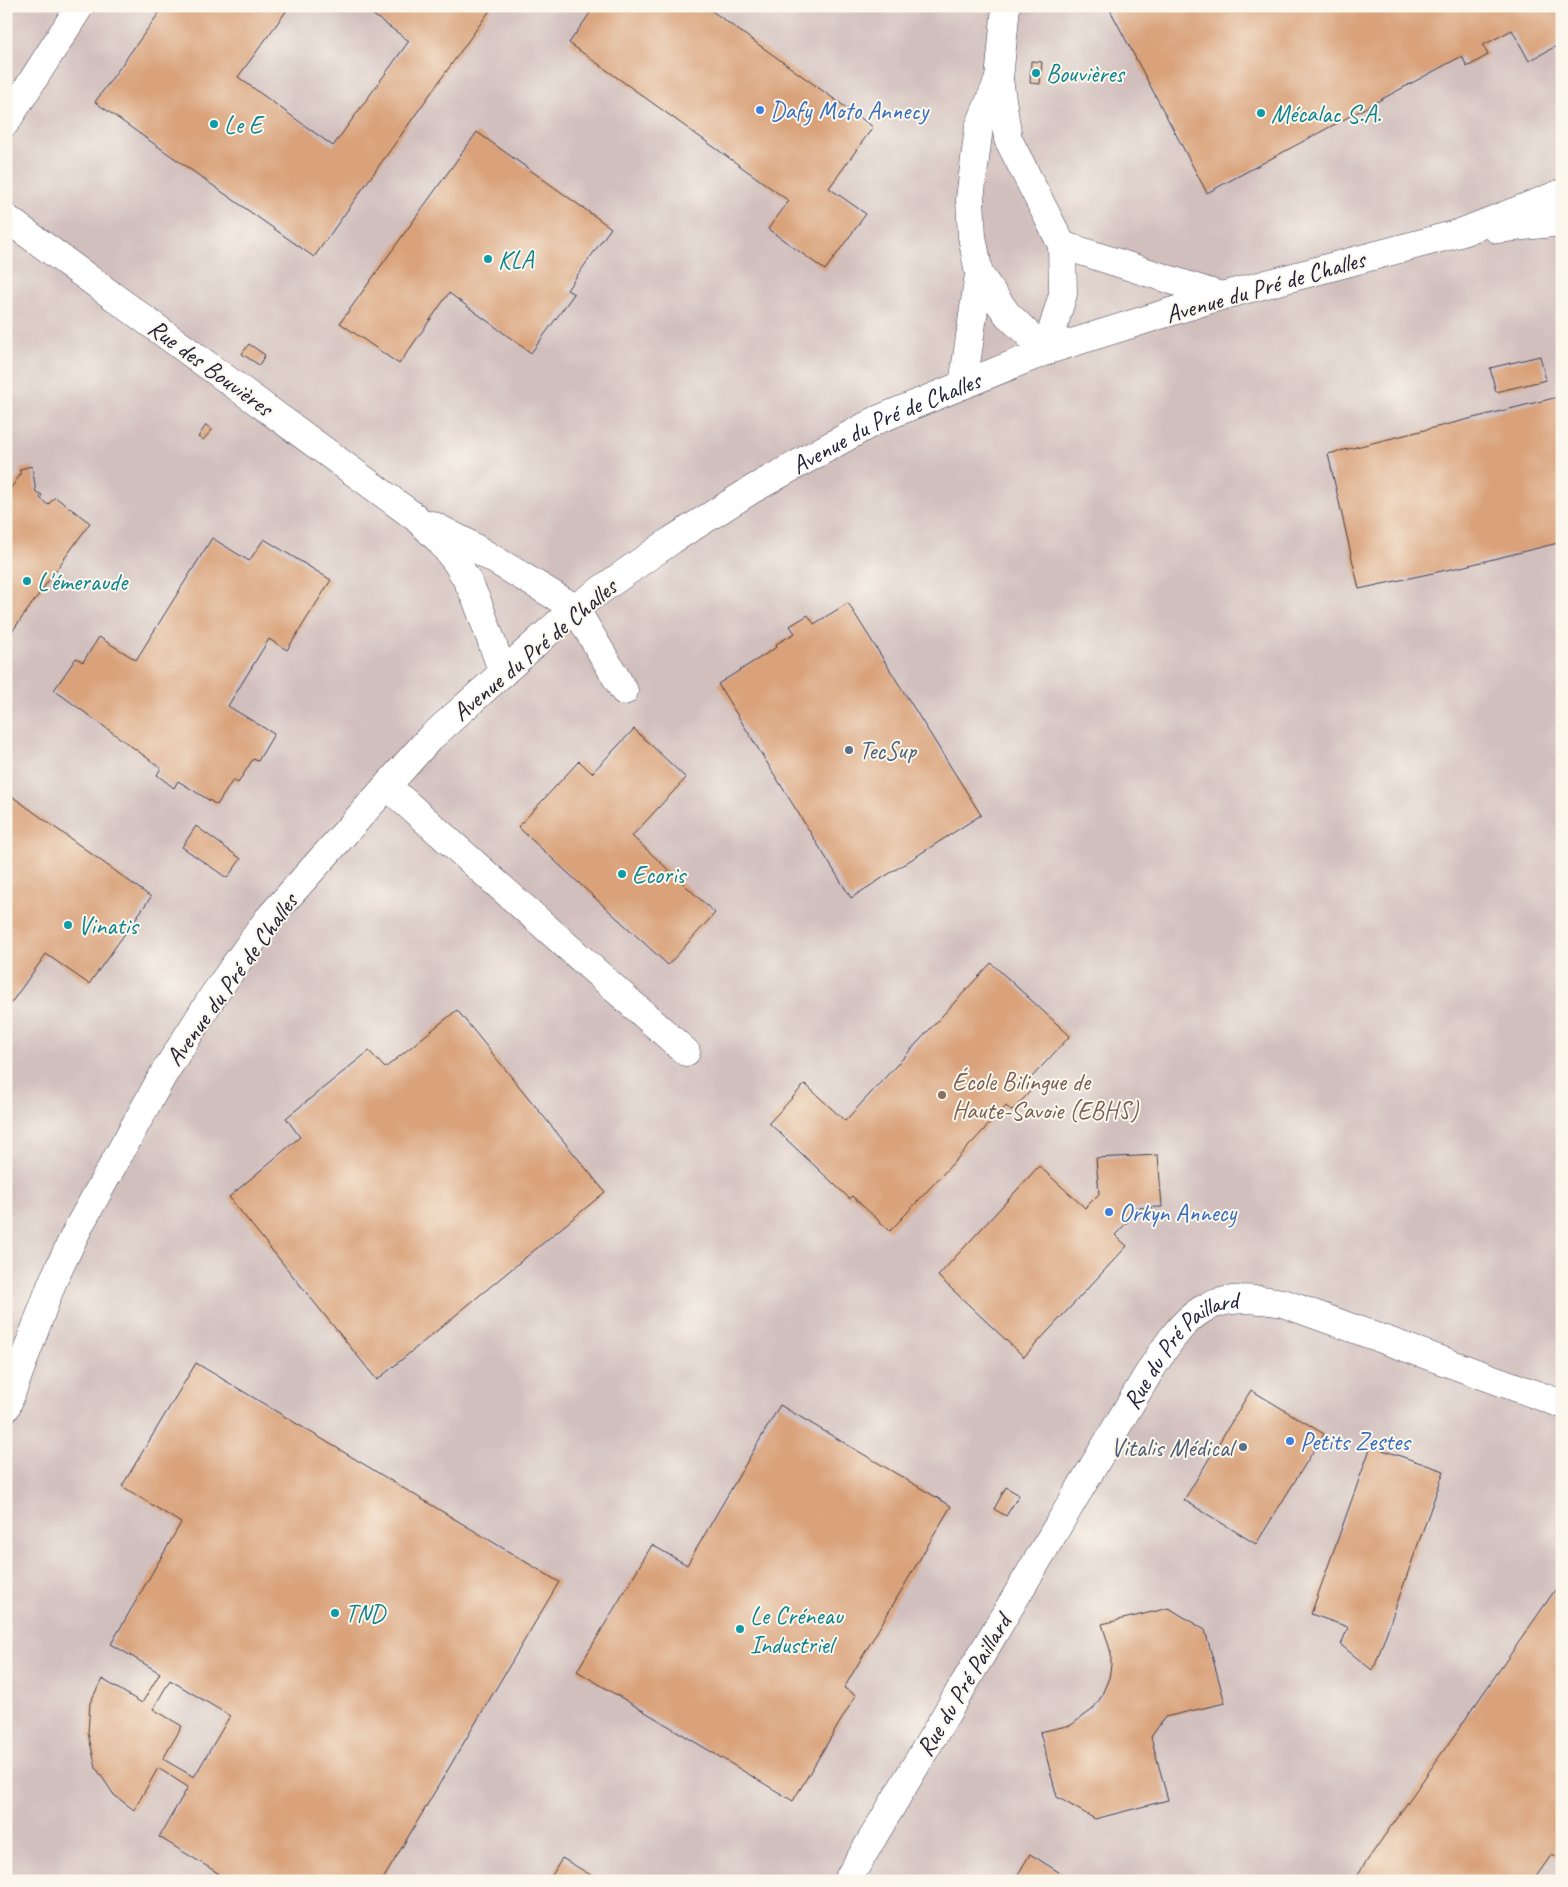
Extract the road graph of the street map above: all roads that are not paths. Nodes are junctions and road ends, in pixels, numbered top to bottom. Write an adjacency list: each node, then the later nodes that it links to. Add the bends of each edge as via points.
1 (80, 6): 4 (street)
2 (1006, 6): 3 (street)
3 (1000, 79): 9 (street, via 1008,138); 10 (street, via 980,127 970,199)
4 (6, 122)
5 (1562, 193): 8 (street, Avenue du Pré de Challes)
6 (6, 218): 14 (street, Rue des Bouvières)
7 (1562, 222): 8 (street, Avenue du Pré de Challes)
8 (1460, 234): 11 (street, Avenue du Pré de Challes)
9 (1062, 245): 11 (street); 12 (street, via 1063,294)
10 (979, 274): 12 (street, via 1007,314); 13 (street)
11 (1221, 296): 12 (street, Avenue du Pré de Challes)
12 (1046, 351): 13 (street, Avenue du Pré de Challes)
13 (962, 385): 15 (street, Avenue du Pré de Challes, via 877,420 753,489 672,540)
14 (415, 517): 15 (street, Rue des Bouvières, via 465,542); 16 (street, Rue des Bouvières, via 440,541 467,580)
15 (576, 608): 16 (street, Avenue du Pré de Challes); 17 (street)
16 (502, 673): 18 (street, Avenue du Pré de Challes, via 428,740)
17 (624, 691)
18 (387, 786): 19 (street); 21 (street, Avenue du Pré de Challes, via 268,919 162,1075 79,1226 52,1283)
19 (686, 1052)
20 (1562, 1404): 22 (street, Rue du Pré Paillard, via 1283,1304 1257,1299 1230,1299 1204,1307 1186,1320 1170,1339 1148,1374)
21 (6, 1408)
22 (847, 1881)

